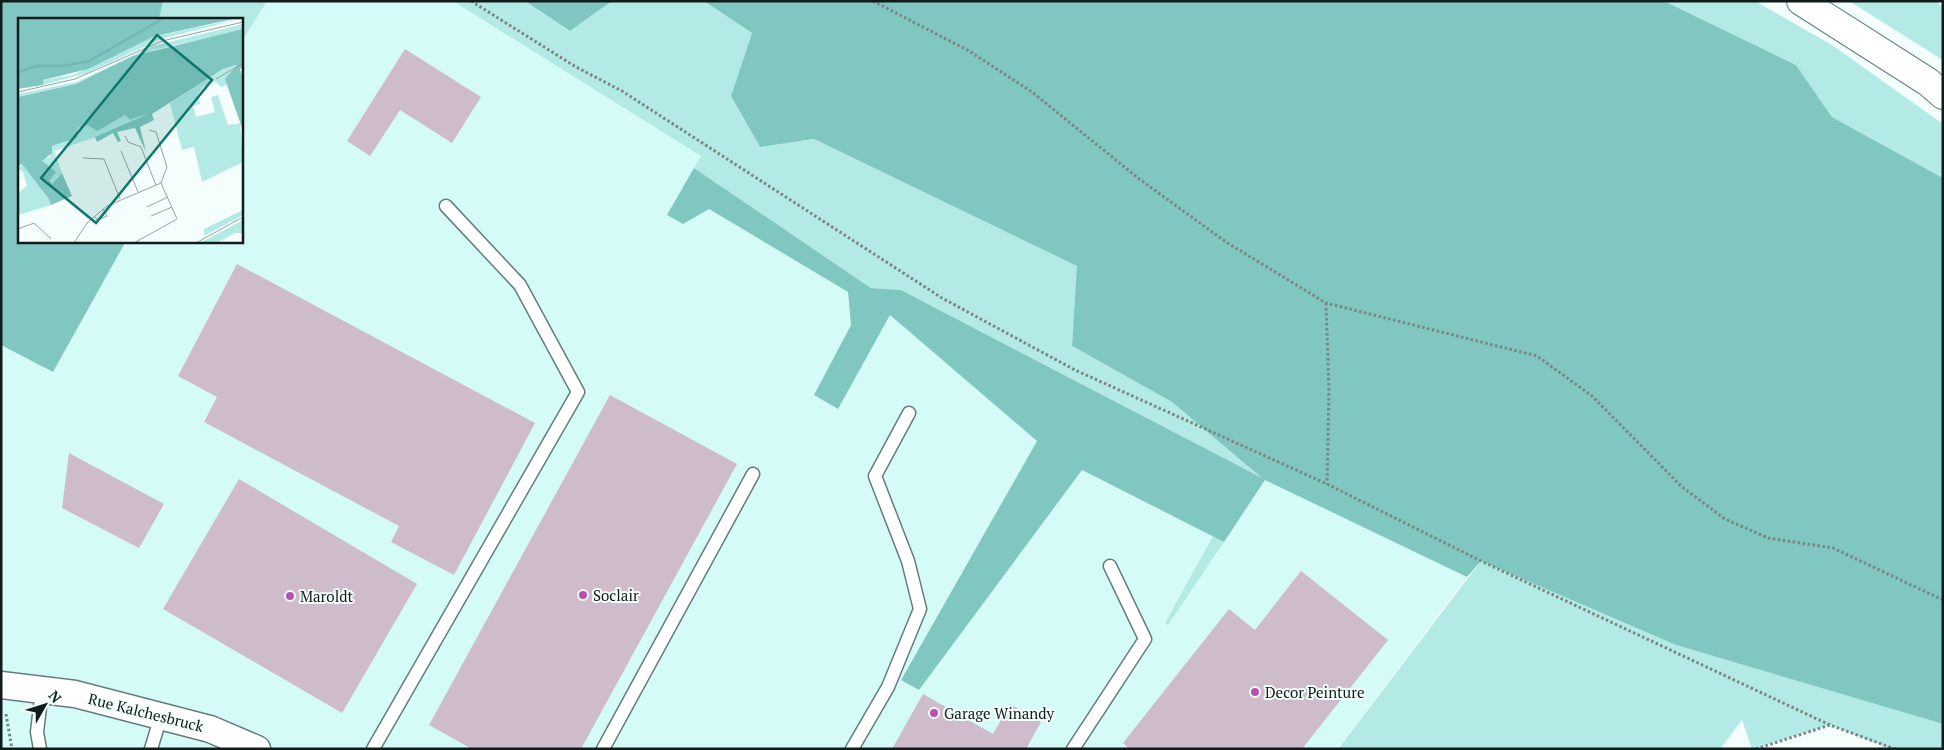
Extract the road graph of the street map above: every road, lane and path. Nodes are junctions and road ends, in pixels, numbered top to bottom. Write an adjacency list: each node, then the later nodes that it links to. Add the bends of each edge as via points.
1 (471, 1): 9 (path, via 622,92 942,298 1075,370)
2 (873, 1): 6 (path, via 969,51 1032,92 1138,178 1226,242)
3 (1801, 1): 4 (main road, via 1928,82)
4 (1943, 95)
5 (446, 206): 22 (lane, via 520,284 578,392)
6 (1326, 303): 9 (path); 11 (path, via 1537,356 1592,396 1682,487 1725,519 1768,538 1833,548)
7 (909, 412): 24 (lane, via 875,476 908,561 920,609 888,687)
8 (753, 474): 23 (lane)
9 (1328, 484): 16 (path, via 1481,561)
10 (1110, 566): 25 (lane, via 1145,639)
11 (1943, 600)
12 (1, 685): 13 (street, Rue Kalchesbruck)
13 (42, 690): 15 (street, Rue Kalchesbruck, via 75,694); 19 (lane, via 37,732)
14 (5, 711): 18 (path)
15 (161, 716): 20 (lane); 21 (street, Rue Kalchesbruck, via 210,729)
16 (1830, 725): 17 (path); 26 (path)
17 (1882, 744): 27 (path); 28 (path)
18 (12, 749)
19 (40, 749)
20 (151, 749)
21 (257, 749)
22 (373, 749)
23 (603, 749)
24 (852, 749)
25 (1073, 749)
26 (1756, 749)
27 (1878, 749)
28 (1895, 749)

